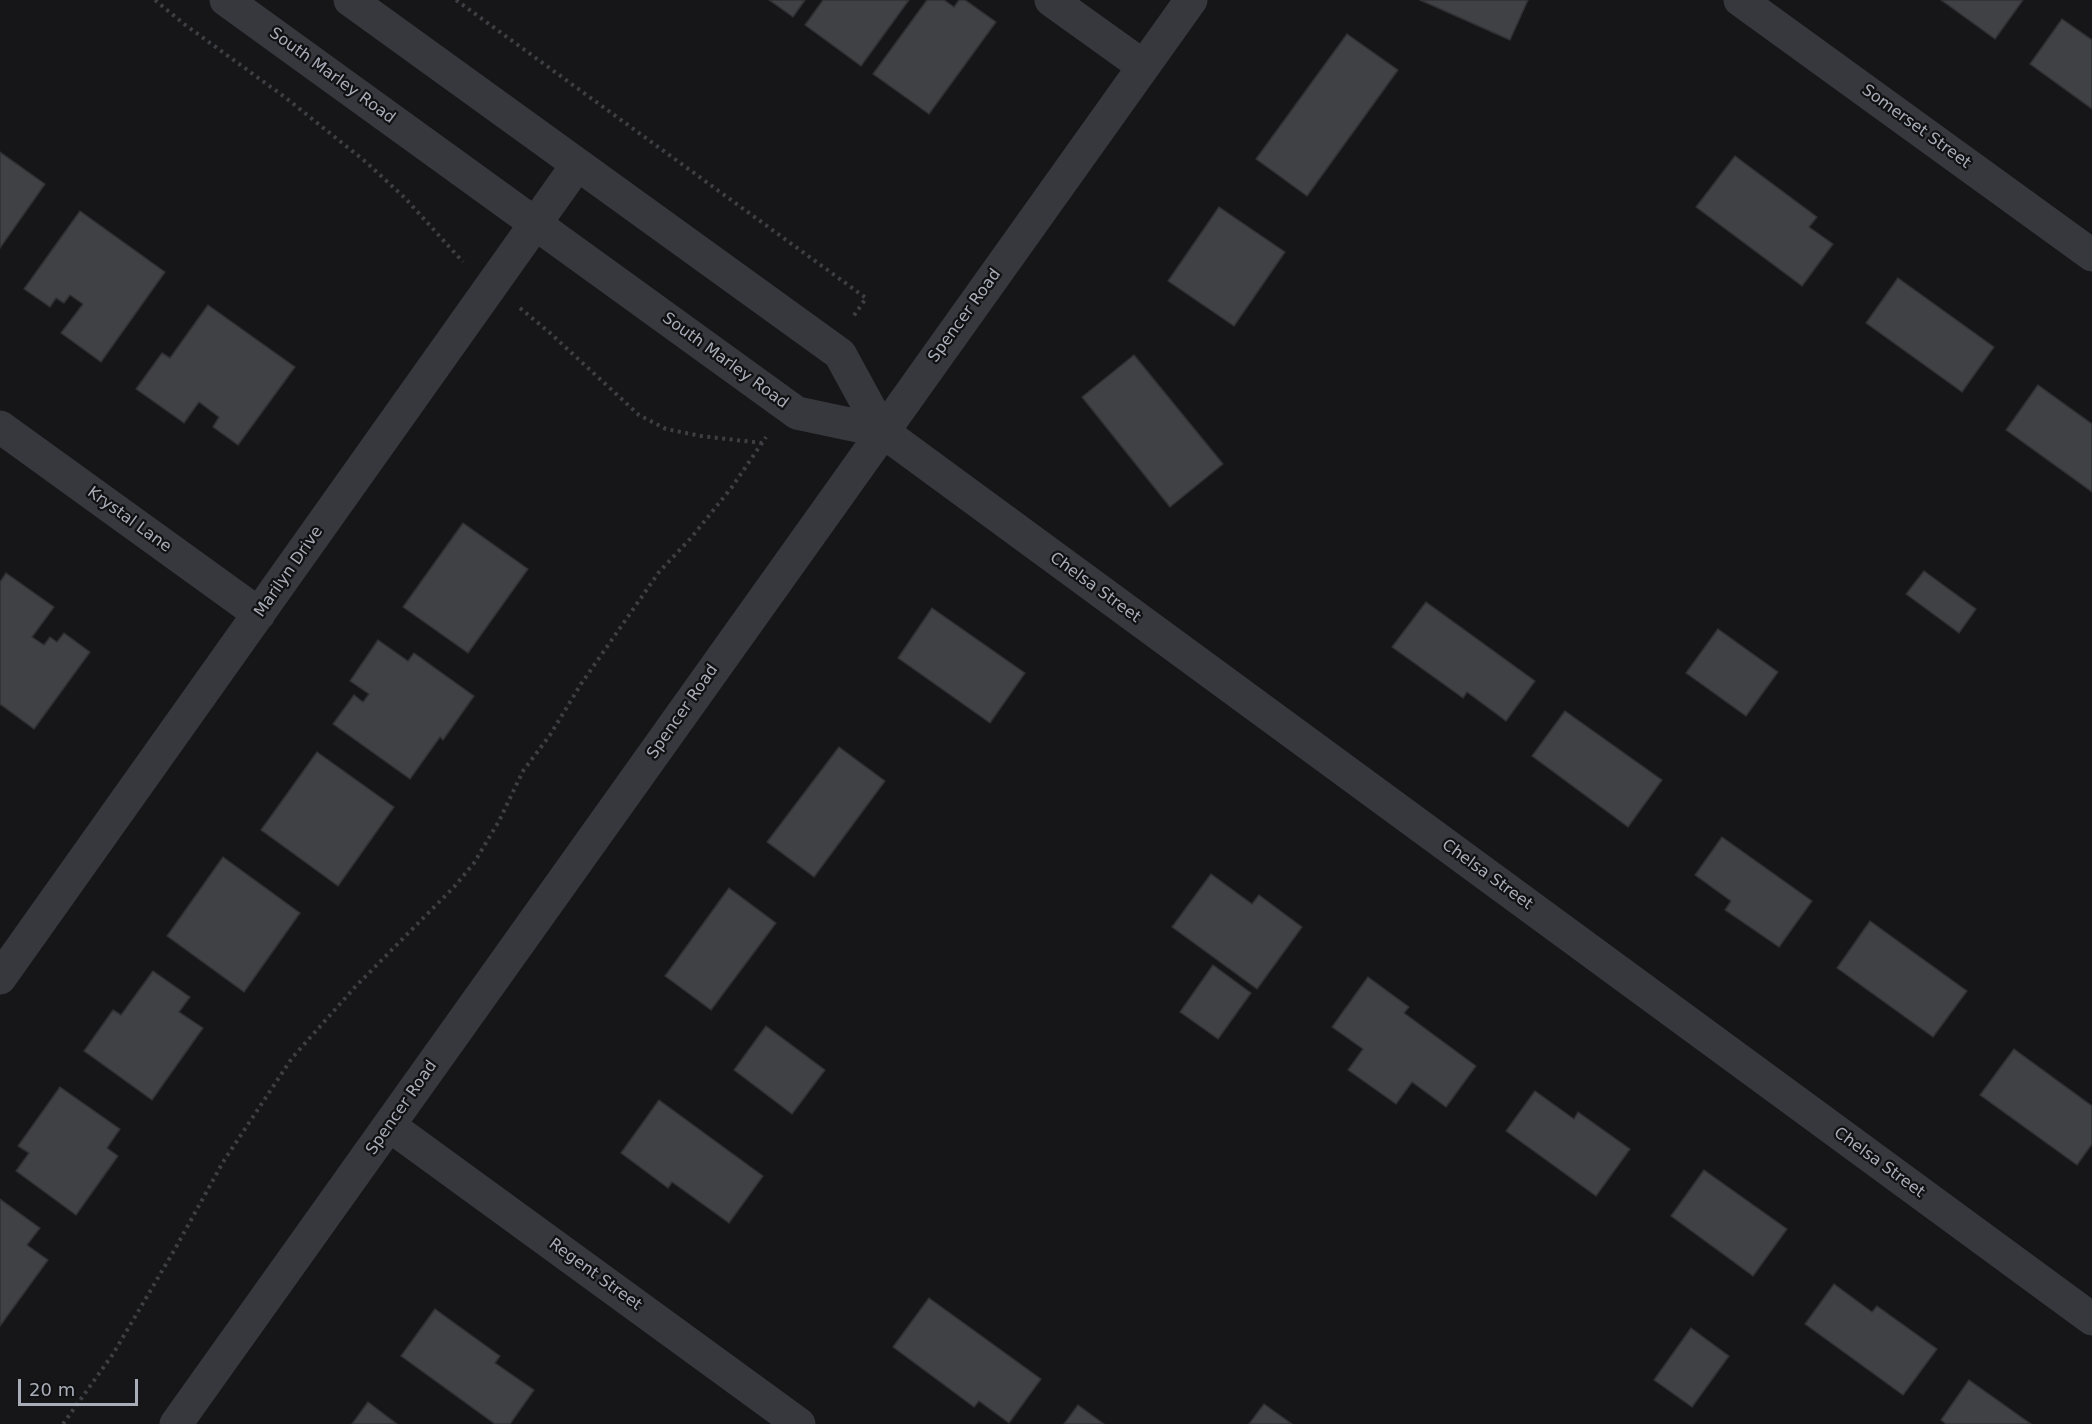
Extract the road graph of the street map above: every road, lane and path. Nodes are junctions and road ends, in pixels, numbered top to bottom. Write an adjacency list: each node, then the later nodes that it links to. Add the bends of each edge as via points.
1 (154, 0): 12 (path, via 366,162 405,198 457,257)
2 (226, 0): 10 (street, South Marley Road)
3 (350, 0): 9 (street)
4 (456, 0): 13 (path, via 866,298)
5 (1051, 0): 8 (street)
6 (1191, 0): 8 (street, Spencer Road)
7 (1740, 0): 11 (street, Somerset Street)
8 (1143, 66): 16 (street, Spencer Road)
9 (577, 165): 10 (street, Marilyn Drive); 13 (street)
10 (536, 223): 12 (street, Marilyn Drive); 14 (street, South Marley Road)
11 (2092, 255)
12 (493, 285): 17 (path, via 639,415 666,429); 18 (street, Marilyn Drive)
13 (830, 347): 16 (street, via 840,354)
14 (788, 406): 16 (street, South Marley Road, via 797,413); 17 (path)
15 (0, 427): 18 (street, Krystal Lane)
16 (882, 431): 20 (street, Spencer Road); 21 (street, Chelsa Street)
17 (762, 444): 22 (path, via 692,538 659,572 587,675 524,771 474,863 292,1058 223,1162 113,1354)
18 (259, 614): 19 (street, Marilyn Drive)
19 (0, 978)
20 (390, 1126): 23 (street, Spencer Road); 24 (street, Regent Street)
21 (2092, 1319)
22 (63, 1424)
23 (176, 1424)
24 (800, 1424)

